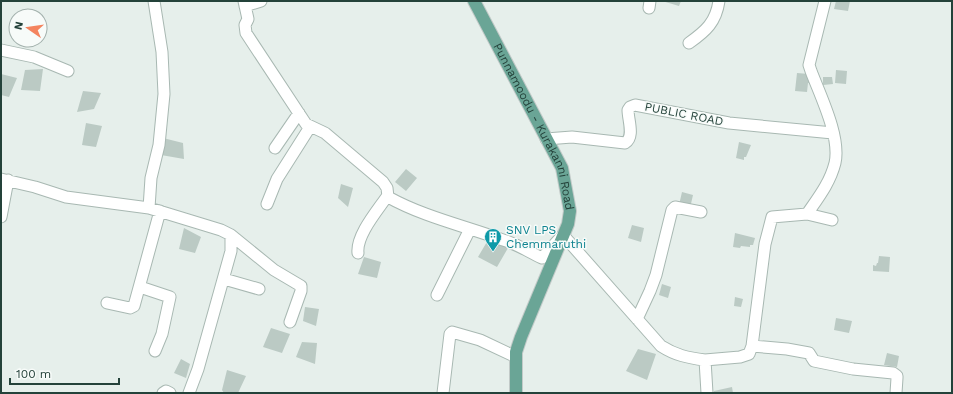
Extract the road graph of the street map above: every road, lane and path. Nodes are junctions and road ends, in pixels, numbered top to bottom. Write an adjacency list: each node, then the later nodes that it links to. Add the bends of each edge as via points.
1 (154, 1): 18 (street, via 162,52 164,94)
2 (261, 1): 6 (street)
3 (474, 1): 13 (main road, Punnamoodu - Kurakanni Road)
4 (719, 1): 7 (street, via 710,26)
5 (825, 1): 12 (street, via 809,65)
6 (244, 4): 10 (street, via 248,19 246,33)
7 (689, 43)
8 (1, 50): 9 (street, via 34,57)
9 (68, 71)
10 (299, 113): 11 (street); 14 (street)
11 (310, 127): 16 (street, via 326,134 378,177 387,188); 17 (street, via 277,179)
12 (833, 133): 13 (street, PUBLIC ROAD, via 729,123 635,105 628,110 630,135 625,143 572,138); 21 (street, via 836,155 834,167 824,190)
13 (546, 139): 26 (main road, Punnamoodu - Kurakanni Road, via 562,168 567,193 570,215)
14 (275, 148)
15 (5, 179): 18 (street, via 66,197); 22 (street)
16 (388, 195): 24 (street, via 412,208); 27 (street, via 368,224)
17 (267, 204)
18 (149, 208): 19 (street)
19 (160, 211): 25 (street); 29 (street)
20 (701, 212): 33 (street, via 675,207 672,210 656,275)
21 (807, 214): 23 (street); 35 (street, via 772,217 765,244)
22 (1, 217)
23 (832, 220)
24 (470, 229): 26 (street, via 505,240 542,258); 31 (street)
25 (231, 235): 28 (street, via 232,251); 34 (street, via 274,270 301,286)
26 (562, 235): 33 (street); 37 (main road, Punnamoodu - Kurakanni Road, via 521,337)
27 (358, 253)
28 (224, 279): 30 (street); 41 (street)
29 (140, 287): 32 (street, via 132,308); 36 (street, via 170,297 162,334)
30 (259, 289)
31 (437, 295)
32 (106, 304)
33 (637, 319): 38 (street, via 661,346 672,353)
34 (290, 322)
35 (752, 346): 38 (street, via 749,354 740,357); 45 (street, via 809,353 814,361 893,374 897,376)
36 (155, 351)
37 (516, 357): 42 (street, via 480,340 452,332); 43 (main road, Punnamoodu - Kurakanni Road)
38 (705, 360): 44 (street)
39 (163, 393): 40 (street)
40 (170, 393)
41 (189, 393)
42 (443, 393)
43 (516, 393)
44 (707, 393)
45 (896, 393)

